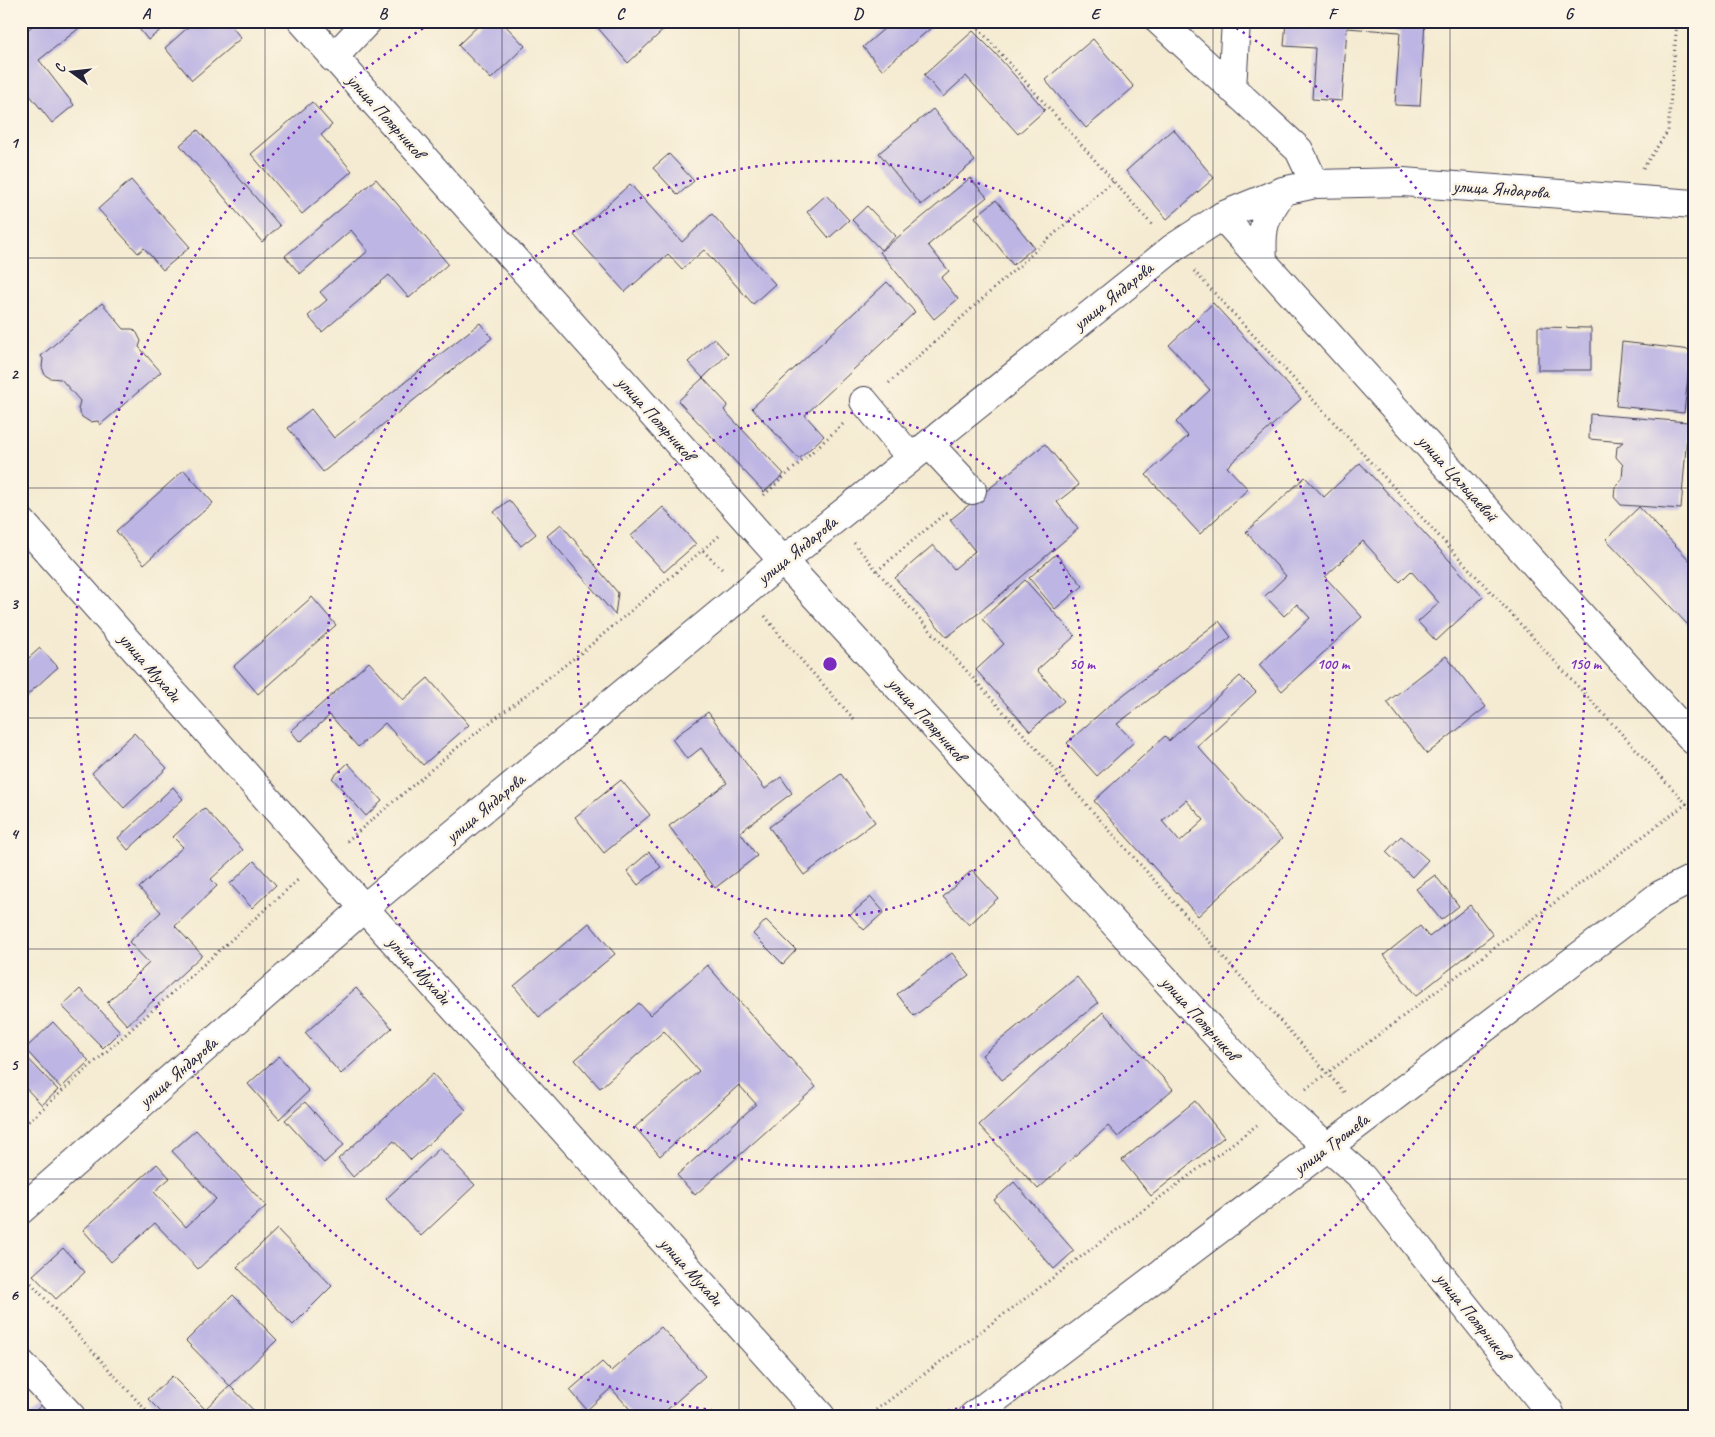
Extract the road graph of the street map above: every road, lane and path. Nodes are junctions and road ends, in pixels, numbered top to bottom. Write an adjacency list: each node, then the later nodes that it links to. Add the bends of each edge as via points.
1 (302, 21): 7 (street, улица Полярников)
2 (368, 21): 7 (street)
3 (972, 21): 9 (path)
4 (1159, 21): 8 (street)
5 (1236, 21): 8 (street)
6 (1677, 21): 12 (path, via 1668,131)
7 (333, 58): 20 (street, улица Полярников)
8 (1232, 89): 10 (street, via 1299,150)
9 (1114, 182): 15 (path); 17 (path)
10 (1315, 184): 11 (street, улица Яндарова); 12 (street, улица Яндарова, via 1403,182)
11 (1283, 191): 14 (street, улица Яндарова); 16 (street, via 1268,212 1262,236)
12 (1623, 199): 13 (street, улица Яндарова)
13 (1694, 204)
14 (1222, 216): 15 (street, улица Яндарова); 16 (street, улица Цальцаевой)
15 (1172, 248): 18 (street, улица Яндарова); 29 (path)
16 (1263, 262): 28 (street, улица Цальцаевой)
17 (865, 402): 18 (street); 20 (path)
18 (920, 451): 19 (street); 21 (street, улица Яндарова)
19 (972, 490): 25 (path)
20 (742, 515): 23 (path); 24 (street, улица Полярников)
21 (836, 519): 24 (street, улица Яндарова); 25 (path)
22 (21, 521): 30 (street, улица Мухади)
23 (703, 551): 26 (path); 30 (path, via 586,649 458,747)
24 (783, 561): 26 (street, улица Яндарова); 35 (street, улица Полярников, via 1282,1107)
25 (877, 571): 33 (path)
26 (746, 591): 27 (path, via 785,642); 32 (street, улица Яндарова)
27 (854, 719)
28 (1694, 741)
29 (1694, 812)
30 (322, 861): 32 (street, улица Мухади); 34 (path, via 283,892)
31 (1694, 878): 33 (street, улица Трошева, via 1660,895)
32 (364, 908): 36 (street, улица Яндарова); 41 (street, улица Мухади)
33 (1366, 1117): 35 (street, улица Трошева)
34 (21, 1128)
35 (1327, 1147): 42 (street, улица Трошева); 43 (street, улица Полярников, via 1362,1177)
36 (21, 1210)
37 (21, 1272): 40 (path)
38 (21, 1363): 39 (street)
39 (71, 1416)
40 (151, 1416)
41 (821, 1416)
42 (973, 1416)
43 (1551, 1416)

